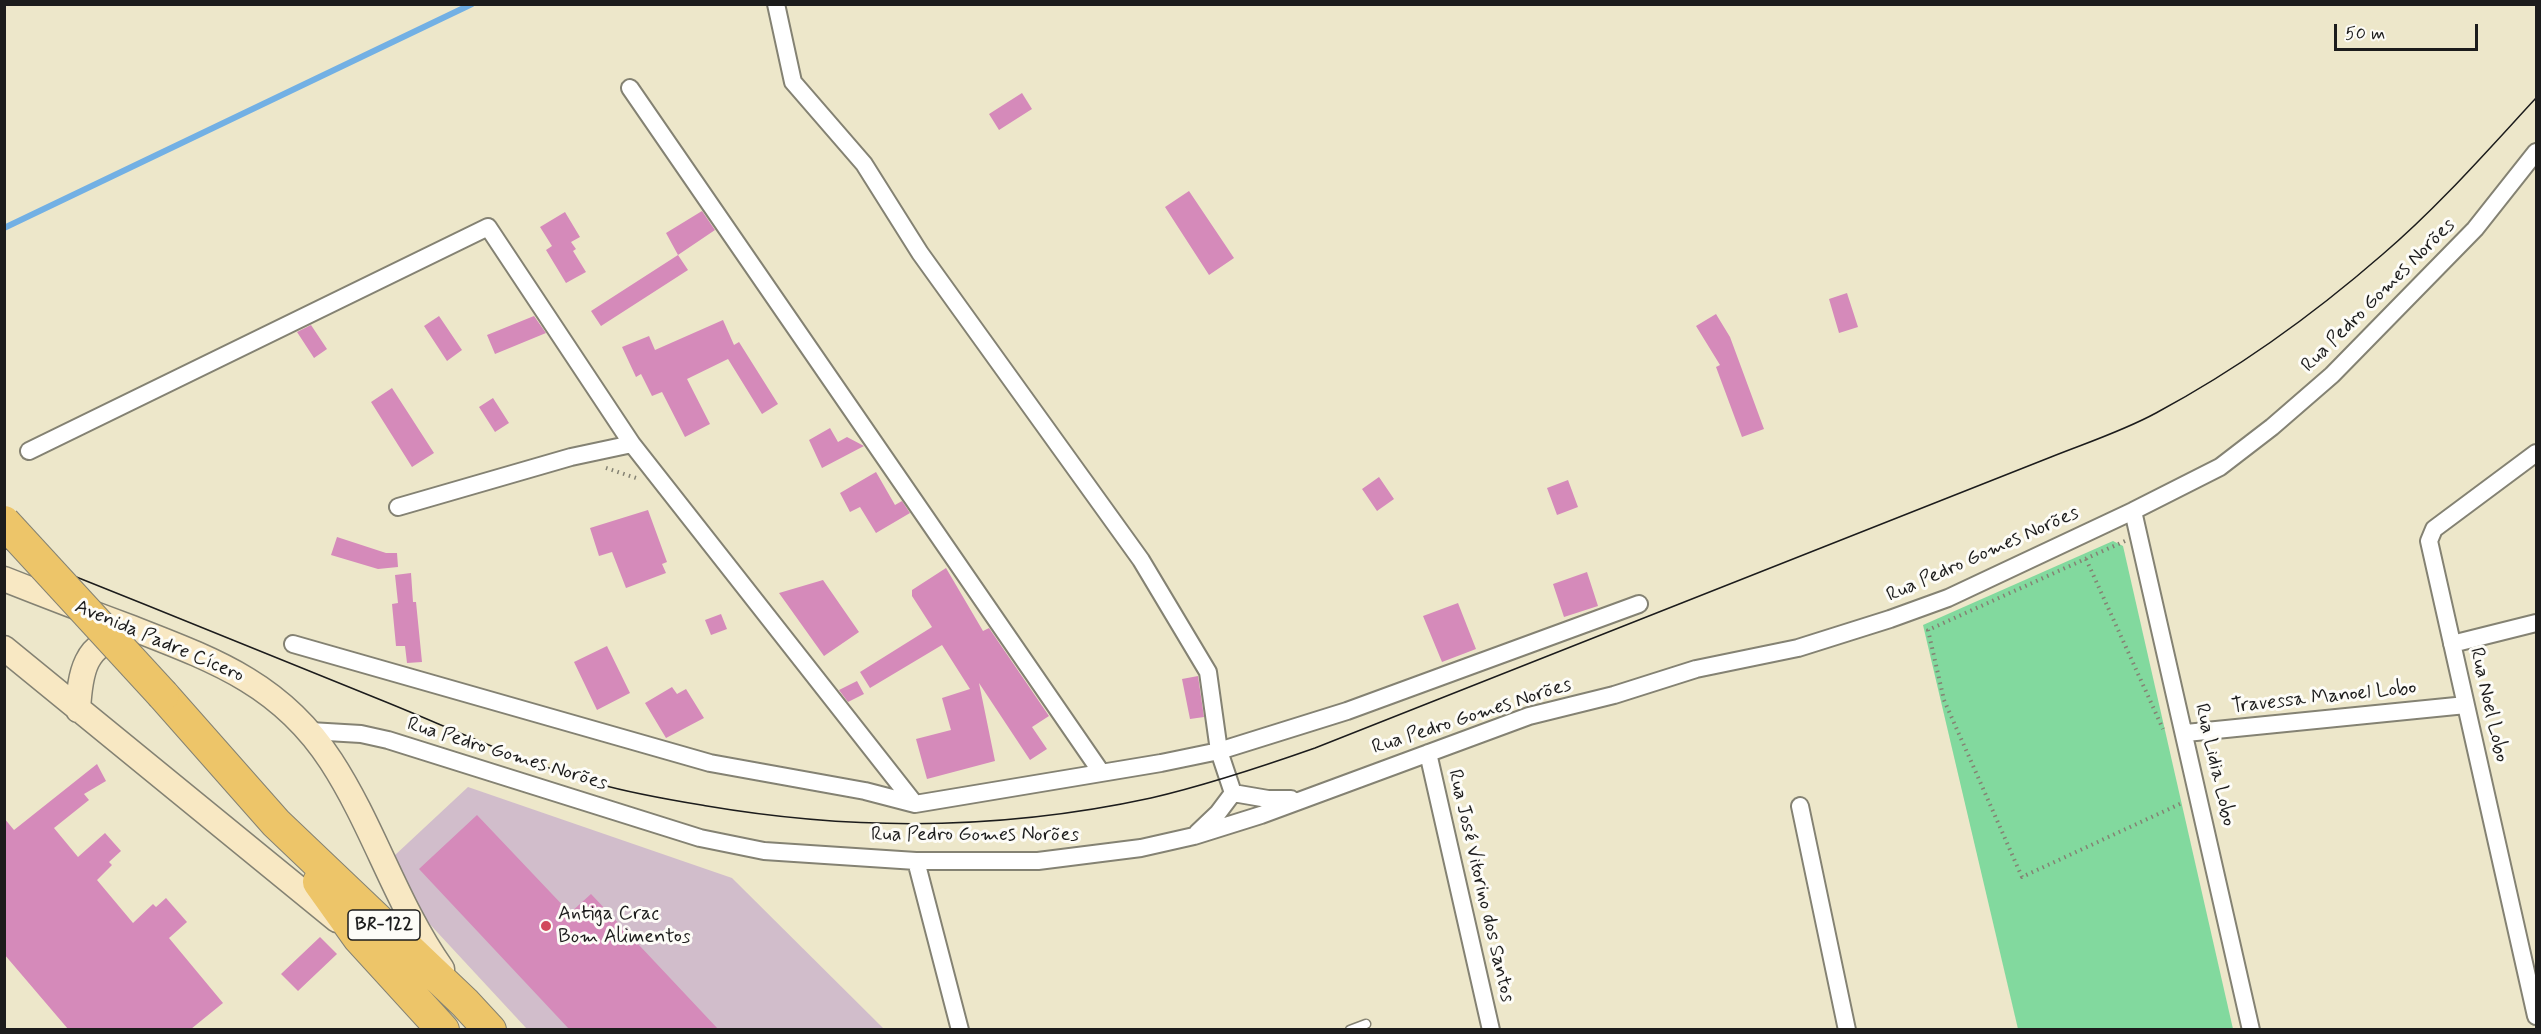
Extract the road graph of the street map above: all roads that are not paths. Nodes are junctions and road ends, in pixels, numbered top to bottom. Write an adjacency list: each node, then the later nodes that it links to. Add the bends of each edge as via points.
1 (776, 4): 21 (street, via 793,82 864,164 920,253 1141,560 1208,672)
2 (630, 88): 23 (street)
3 (2536, 152): 8 (street, Rua Pedro Gomes Norões, via 2475,229 2332,375 2220,466)
4 (632, 444): 5 (street, via 488,227); 7 (street, via 571,457); 26 (street)
5 (29, 450)
6 (2536, 453): 15 (street, Rua Noel Lobo, via 2434,529 2429,541)
7 (398, 507)
8 (2133, 511): 20 (street, Rua Lidia Lobo); 22 (street, Rua Pedro Gomes Norões, via 1958,594 1890,619 1798,648 1696,669 1529,716)
9 (4, 522): 28 (highway, Avenida Padre Cícero / BR-122, bridge)
10 (4, 579): 13 (main road, Avenida Padre Cícero)
11 (1639, 604): 21 (street, via 1347,711)
12 (2536, 623): 15 (street)
13 (159, 639): 18 (main road, via 125,636 101,643 87,659 80,678); 19 (main road, Avenida Padre Cícero, via 247,678)
14 (293, 644): 26 (street, via 710,763)
15 (2452, 644): 17 (street, Rua Noel Lobo)
16 (4, 648): 18 (main road, Avenida Padre Cícero)
17 (2466, 705): 20 (street, Travessa Manoel Lobo); 33 (street, Rua Noel Lobo)
18 (78, 710): 31 (main road, Avenida Padre Cícero)
19 (310, 731): 30 (street, Rua Pedro Gomes Norões, via 361,734 388,741 700,838 764,851); 32 (main road, Avenida Padre Cícero, via 348,791 430,953)
20 (2186, 733): 41 (street, Rua Lidia Lobo)
21 (1219, 751): 23 (street); 24 (street)
22 (1428, 753): 25 (street, Rua Pedro Gomes Norões); 39 (street, Rua José Vitorino dos Santos)
23 (1101, 772): 26 (street)
24 (1233, 793): 25 (street); 29 (street)
25 (1300, 799): 29 (street, Rua Pedro Gomes Norões)
26 (915, 804)
27 (1800, 806): 40 (street)
28 (276, 823): 31 (highway, Avenida Padre Cícero / BR-122); 32 (highway, Avenida Padre Cícero / BR-122)
29 (1194, 836): 30 (street, Rua Pedro Gomes Norões, via 1141,848 1049,860)
30 (916, 861): 37 (street)
31 (359, 938): 35 (highway, Avenida Padre Cícero / BR-122)
32 (465, 1003): 36 (highway, Avenida Padre Cícero / BR-122)
33 (2536, 1016)
34 (1366, 1024): 38 (lane)
35 (442, 1029)
36 (490, 1029)
37 (960, 1029)
38 (1350, 1029)
39 (1491, 1029)
40 (1847, 1029)
41 (2251, 1029)

